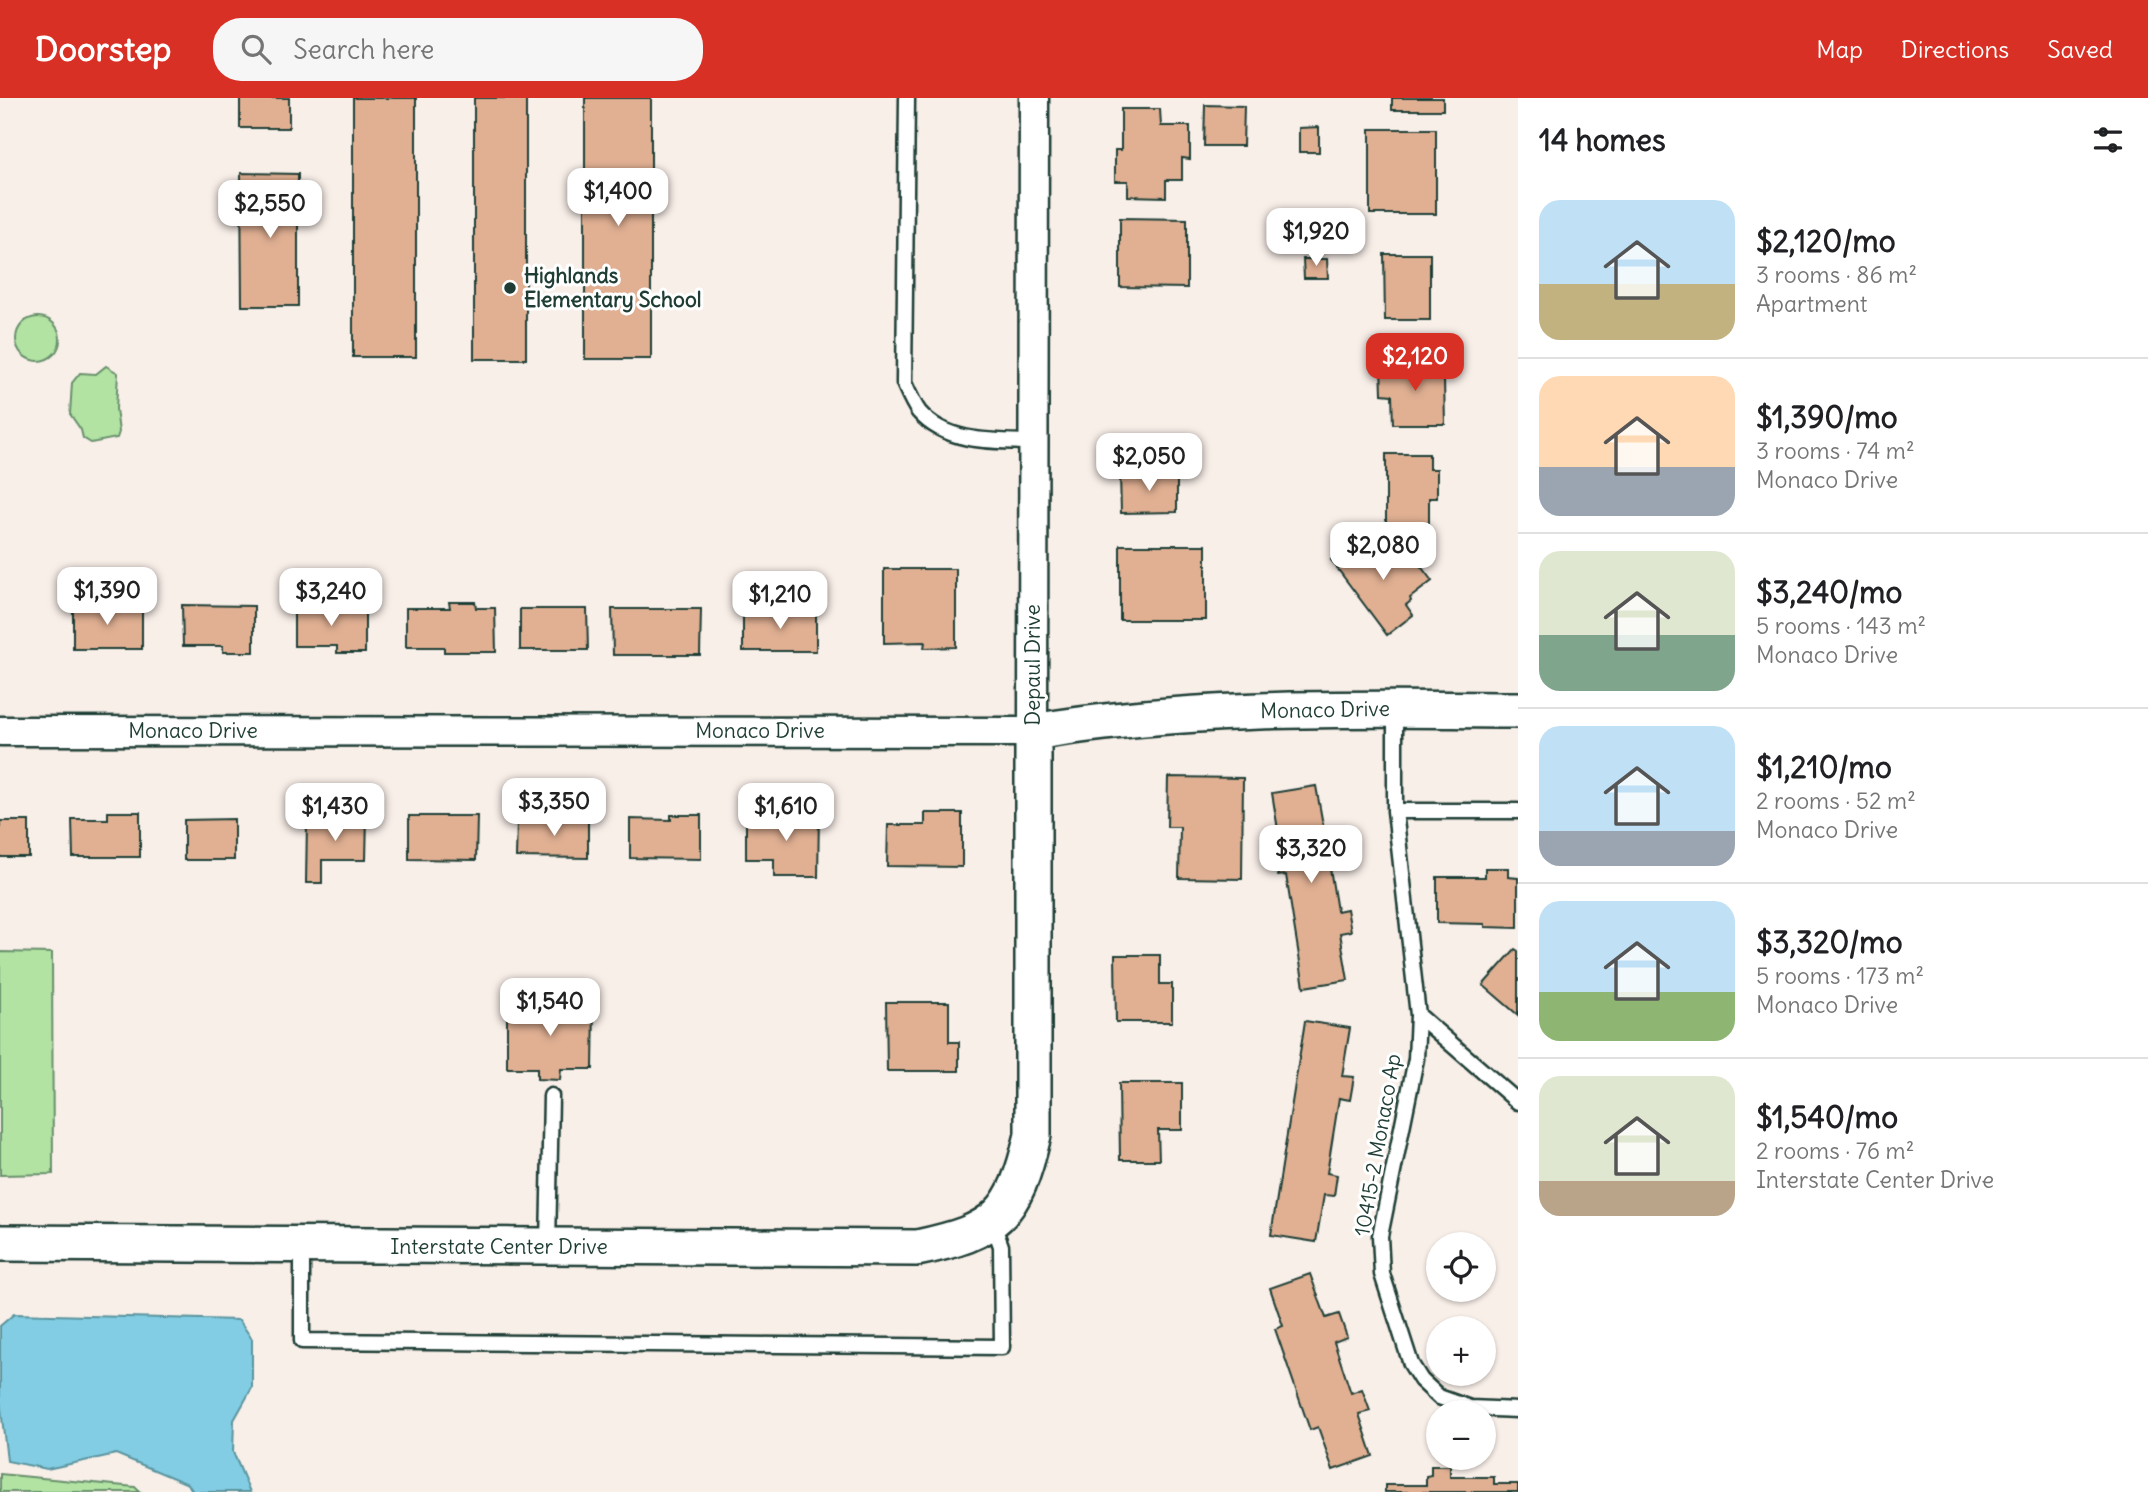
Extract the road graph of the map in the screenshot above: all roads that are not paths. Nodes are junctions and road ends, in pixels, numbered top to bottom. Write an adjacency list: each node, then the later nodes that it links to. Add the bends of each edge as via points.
1 (906, 98): 3 (lane, via 904,383 918,411 939,430 970,438)
2 (1034, 98): 3 (street, Depaul Drive)
3 (1034, 442): 7 (street, Depaul Drive)
4 (1395, 709): 5 (street, Monaco Drive); 7 (street, Monaco Drive, via 1168,716); 8 (lane, 10415-2 Monaco Ap)
5 (1518, 710)
6 (0, 731): 7 (street, Monaco Drive)
7 (1033, 732): 13 (street, Depaul Drive, via 1034,1135 1012,1200)
8 (1395, 811): 9 (lane); 10 (lane, 10415-2 Monaco Ap)
9 (1518, 811)
10 (1418, 1015): 12 (lane); 17 (lane, 10415-2 Monaco Ap, via 1416,1059 1380,1236 1382,1275 1411,1364 1421,1380 1439,1397 1470,1408)
11 (551, 1096): 16 (lane)
12 (1518, 1102)
13 (992, 1221): 15 (lane, via 1001,1246 1002,1347 302,1341); 16 (street, Interstate Center Drive, via 962,1238 917,1248)
14 (0, 1243): 15 (street, Interstate Center Drive)
15 (302, 1246): 16 (street, Interstate Center Drive)
16 (548, 1247)
17 (1518, 1410)

